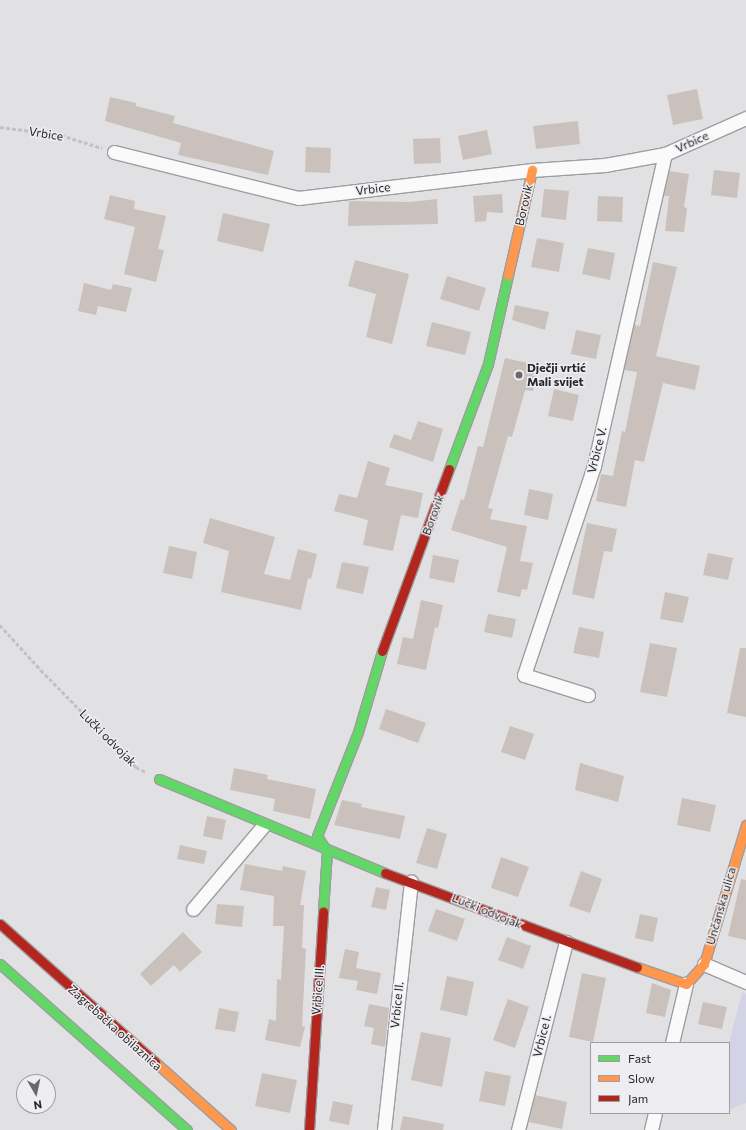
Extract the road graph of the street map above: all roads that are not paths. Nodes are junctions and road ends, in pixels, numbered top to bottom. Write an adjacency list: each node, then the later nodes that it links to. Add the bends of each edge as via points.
1 (746, 118): 3 (street, Vrbice)
2 (114, 152): 4 (street, Vrbice, via 298,198)
3 (665, 154): 4 (street, Vrbice, via 605,165); 5 (street, Vrbice V., via 594,466 524,675)
4 (532, 170): 9 (main road, Borovik, via 488,364 383,649 358,732 318,836)
5 (588, 694)
6 (159, 779): 8 (main road, Lučki odvojak)
7 (746, 824): 15 (main road, Unčanska ulica)
8 (264, 825): 9 (main road, Lučki odvojak); 11 (street)
9 (327, 851): 10 (main road, Lučki odvojak); 22 (main road, Vrbice III.)
10 (411, 881): 13 (main road, Lučki odvojak); 23 (street, Vrbice II.)
11 (193, 909)
12 (0, 924): 21 (main road, Zagrebačka obilaznica)
13 (566, 942): 17 (main road, Lučki odvojak); 24 (street, Vrbice I.)
14 (0, 964): 20 (main road)
15 (704, 964): 16 (street); 17 (main road)
16 (746, 982)
17 (686, 984): 18 (street)
18 (672, 1042)
19 (655, 1114): 25 (street)
20 (187, 1130)
21 (231, 1130)
22 (309, 1130)
23 (384, 1130)
24 (518, 1130)
25 (651, 1130)

